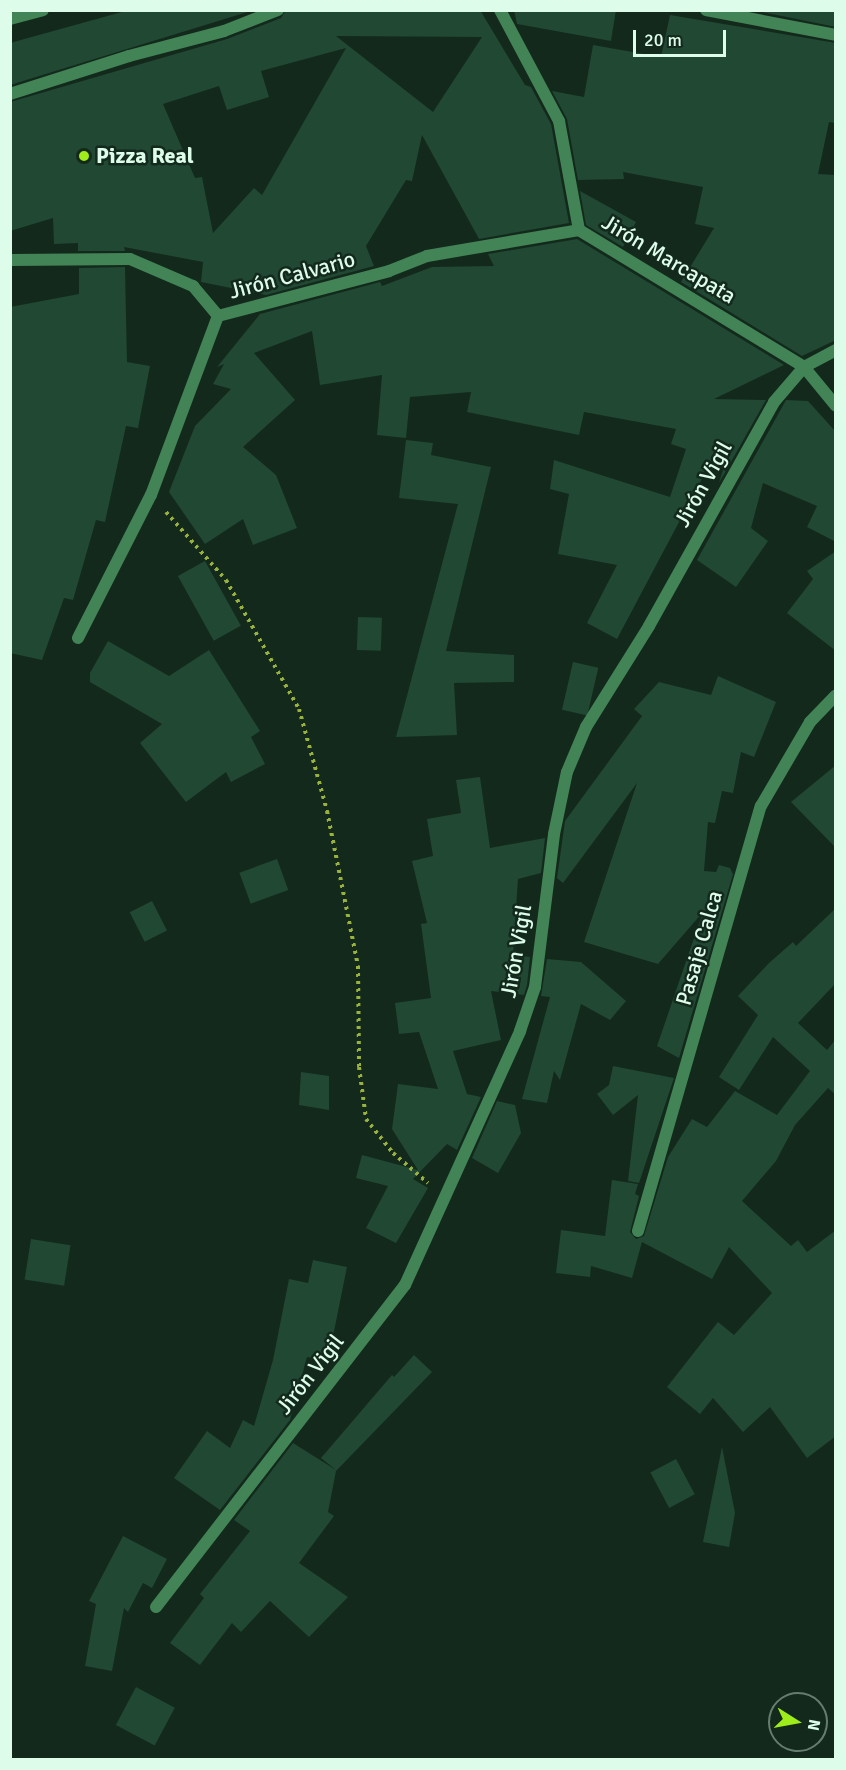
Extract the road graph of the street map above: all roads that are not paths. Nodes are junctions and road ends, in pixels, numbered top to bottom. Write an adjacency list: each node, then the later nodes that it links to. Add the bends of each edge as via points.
1 (44, 10): 5 (street)
2 (278, 10): 7 (street, via 224,31)
3 (500, 10): 8 (street, Jirón Marcapata, via 500,17 521,45 559,121)
4 (712, 11): 6 (street)
5 (10, 19)
6 (836, 35)
7 (10, 94)
8 (579, 230): 10 (street, Jirón Calvario, via 427,256 389,271); 12 (street, Jirón Marcapata)
9 (10, 260): 10 (street, via 130,259 193,286)
10 (218, 316): 14 (street, Jirón Calvario, via 151,495)
11 (836, 350): 12 (street, Jirón Vigil)
12 (804, 367): 13 (street, Jirón Marcapata); 17 (street, Jirón Vigil, via 774,402 649,626 586,727 567,772 554,834 535,987 520,1031 405,1285)
13 (836, 406)
14 (78, 638)
15 (836, 695): 16 (street, Pasaje Calca, via 810,722 761,806)
16 (638, 1231)
17 (156, 1606)

